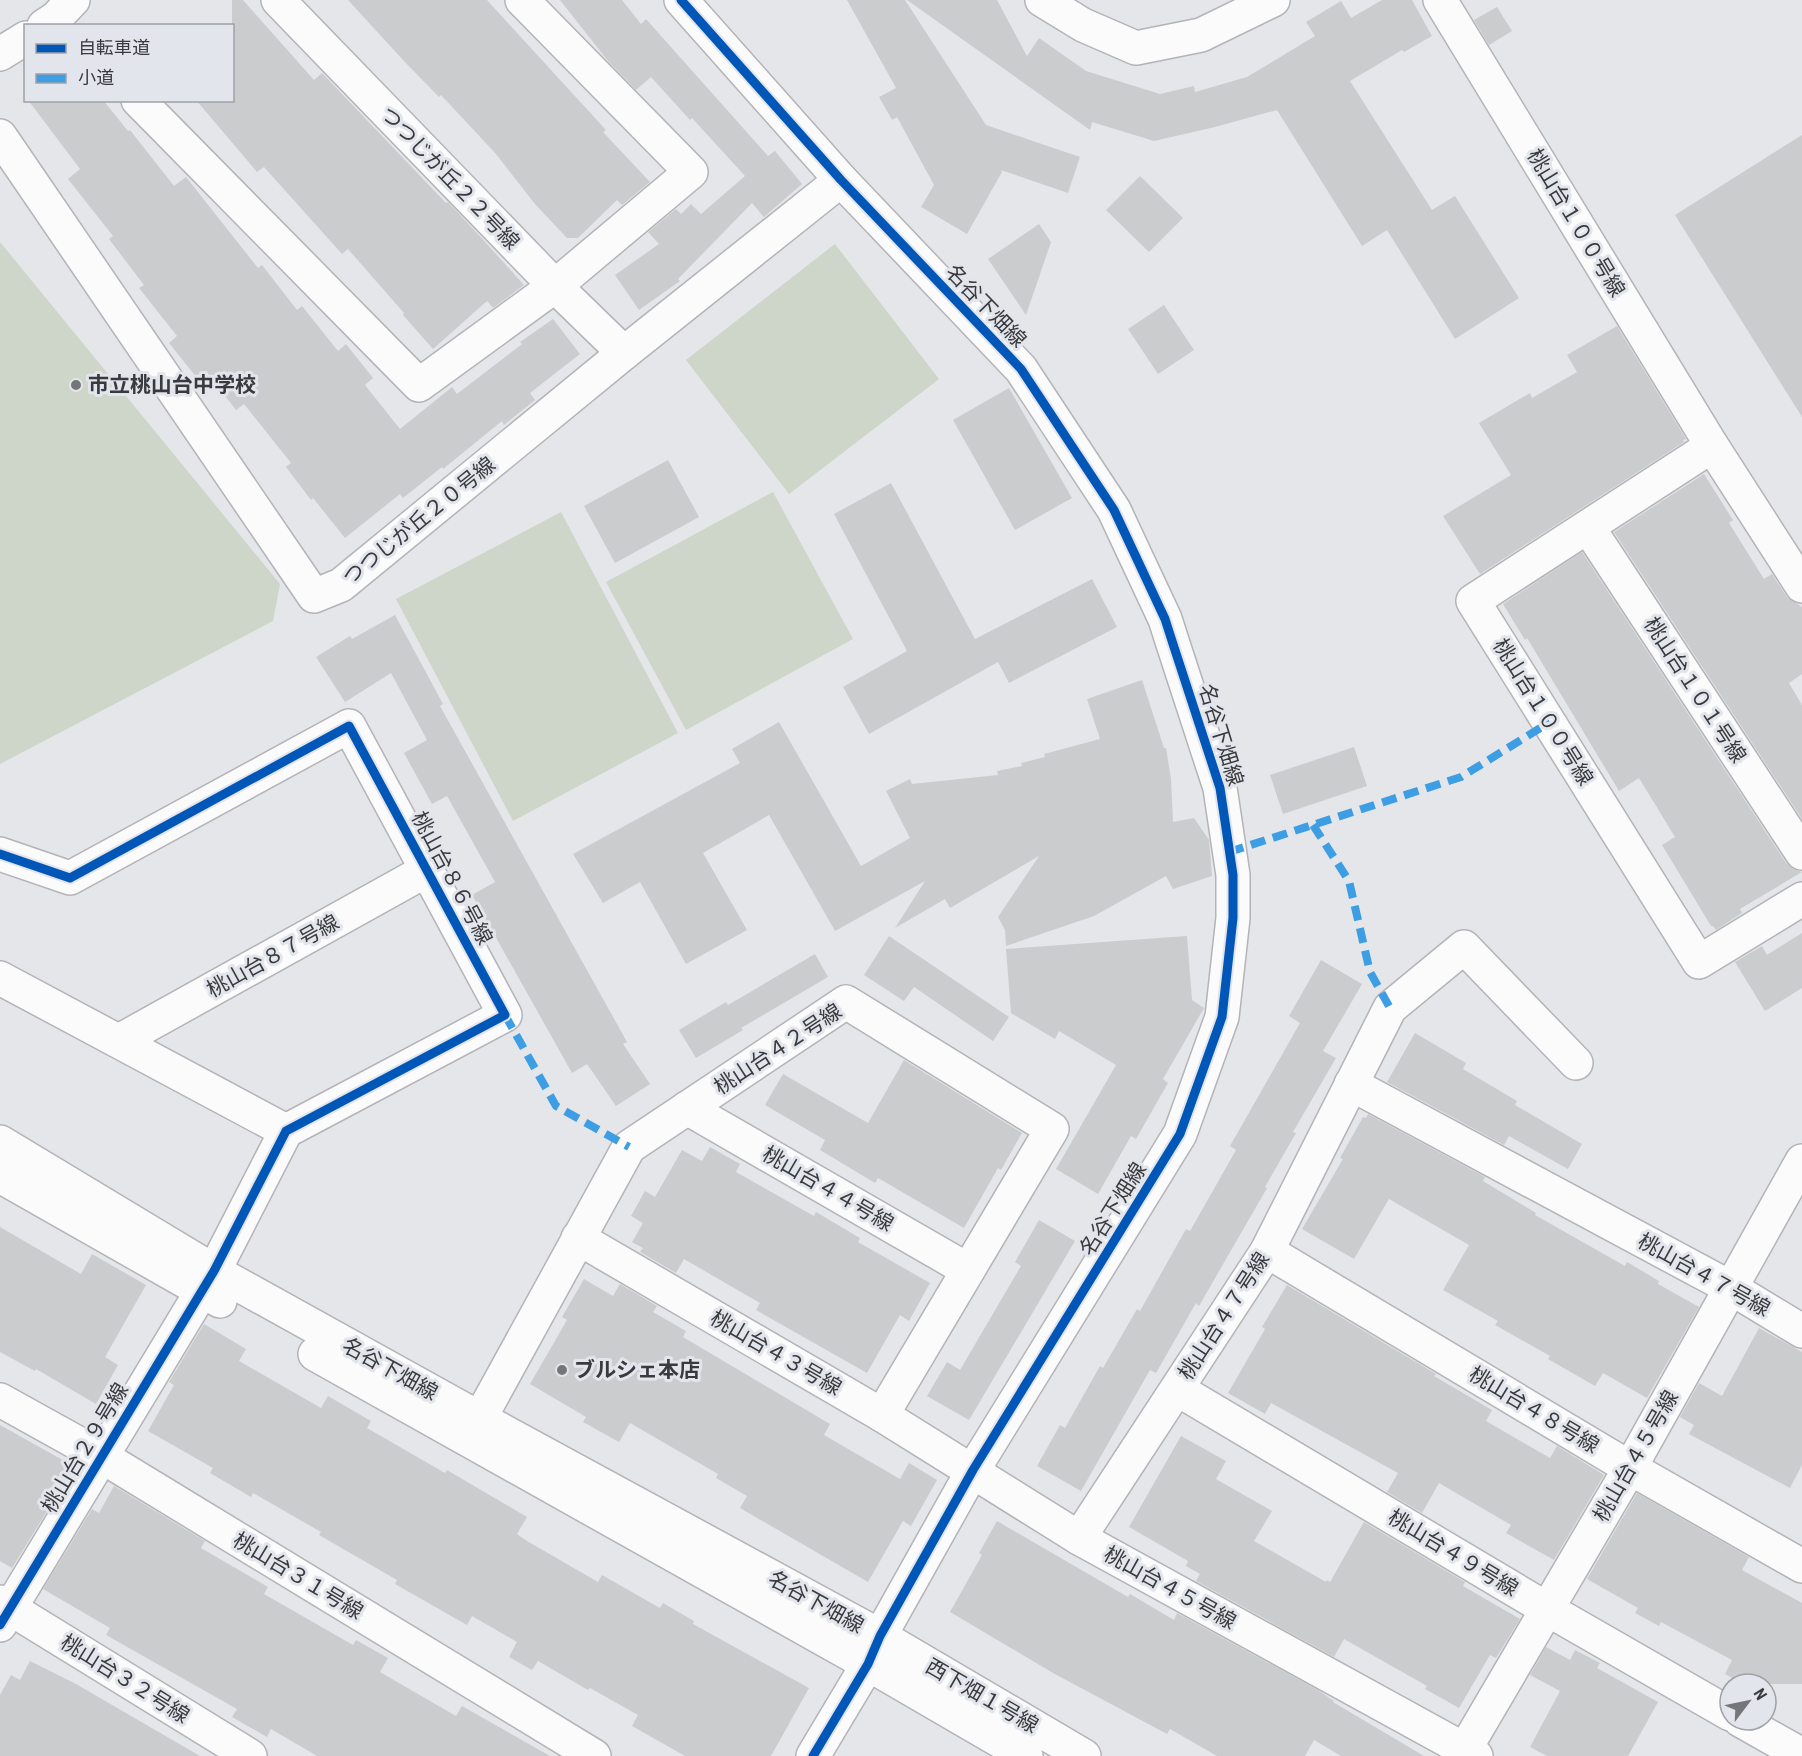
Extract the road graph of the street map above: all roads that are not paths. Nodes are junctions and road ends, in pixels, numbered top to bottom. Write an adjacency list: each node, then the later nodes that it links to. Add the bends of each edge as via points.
1 (278, 0): 12 (street, つつじが丘２２号線)
2 (522, 0): 12 (street, via 691,172)
3 (681, 0): 11 (street, 名谷下畑線)
4 (1042, 0): 5 (street, via 1083,25 1136,48 1202,35)
5 (1273, 0)
6 (1440, 0): 14 (street, 桃山台１００号線)
7 (24, 39): 8 (street)
8 (0, 54)
9 (140, 102): 12 (street, via 419,385)
10 (0, 136): 13 (street, つつじが丘２０号線, via 314,596 342,585)
11 (841, 180): 13 (street, つつじが丘２０号線); 42 (street, 名谷下畑線, via 1021,369 1114,510 1165,619 1220,788 1233,875 1233,918 1222,1017 1180,1134)
12 (555, 286): 13 (street, つつじが丘２２号線)
13 (624, 353)
14 (1712, 446): 15 (street, 桃山台１００号線); 16 (street, 桃山台１００号線)
15 (1588, 526): 17 (street, 桃山台１０１号線); 20 (street, 桃山台１００号線, via 1473,601 1699,962)
16 (1802, 586)
17 (1802, 853)
18 (0, 854): 19 (street, 桃山台８６号線, via 70,878 349,726)
19 (427, 870): 22 (street, 桃山台８７号線); 26 (street, 桃山台８６号線, via 506,1015)
20 (1802, 899)
21 (0, 978): 22 (street)
22 (119, 1041): 26 (street)
23 (1576, 1063): 24 (street, 桃山台４７号線, via 1464,947 1390,1008)
24 (1351, 1084): 31 (street, 桃山台４７号線); 34 (street, 桃山台４７号線)
25 (687, 1108): 30 (street, 桃山台４２号線, via 629,1147); 32 (street, 桃山台４４号線); 32 (street, 桃山台４２号線, via 846,1002 1052,1128)
26 (286, 1131): 33 (street)
27 (0, 1142): 33 (street, 名谷下畑線)
28 (1802, 1161): 34 (street, 桃山台４５号線)
29 (0, 1176): 33 (street, 名谷下畑線)
30 (578, 1238): 38 (street, 桃山台４３号線); 39 (street, 桃山台４２号線)
31 (1267, 1251): 36 (street, 桃山台４７号線); 41 (street, 桃山台４８号線)
32 (968, 1270): 38 (street, 桃山台４２号線)
33 (208, 1281): 39 (street, 名谷下畑線); 40 (street, 桃山台２９号線)
34 (1731, 1288): 35 (street, 桃山台４７号線); 41 (street, 桃山台４５号線)
35 (1802, 1331)
36 (1177, 1389): 43 (street, 桃山台４７号線); 45 (street, 桃山台４９号線)
37 (0, 1400): 40 (street, 桃山台３１号線)
38 (882, 1415): 42 (street, 桃山台４３号線)
39 (474, 1429): 47 (street, 名谷下畑線)
40 (101, 1456): 46 (street, 桃山台２９号線); 53 (street, 桃山台３１号線)
41 (1630, 1468): 44 (street, 桃山台４８号線); 45 (street, 桃山台４５号線)
42 (973, 1470): 43 (street, 桃山台４５号線); 47 (street, 名谷下畑線)
43 (1079, 1538): 50 (street, 桃山台４５号線)
44 (1802, 1566)
45 (1547, 1609): 48 (street, 桃山台４９号線); 50 (street, 桃山台４５号線)
46 (4, 1612): 52 (street, 桃山台３２号線)
47 (874, 1650): 54 (street); 55 (street, 西下畑１号線); 56 (street, 西下畑１号線)
48 (1718, 1707)
49 (1761, 1732): 51 (street)
50 (1471, 1753)
51 (1802, 1755)
52 (250, 1756)
53 (594, 1756)
54 (813, 1756)
55 (1026, 1756)
56 (1084, 1756)

